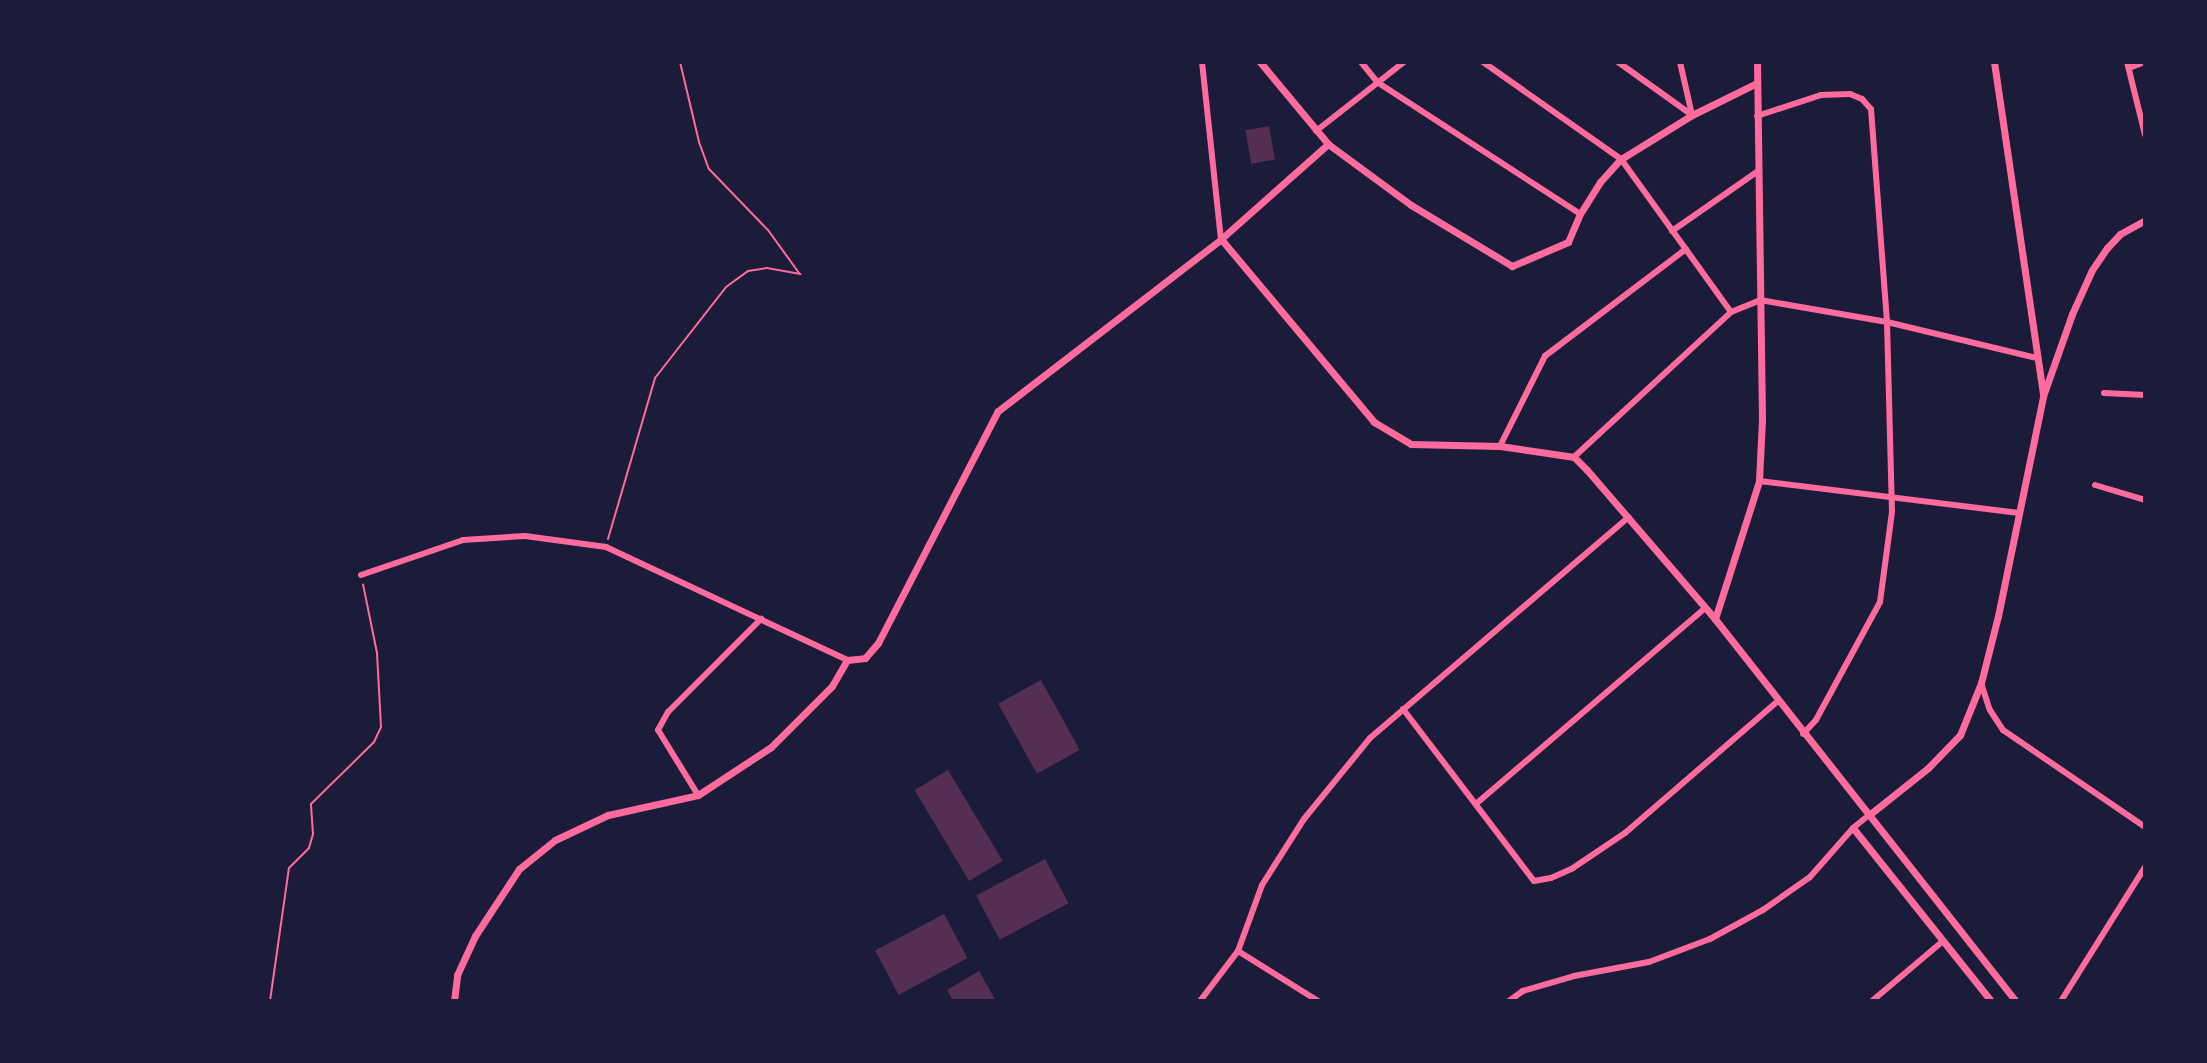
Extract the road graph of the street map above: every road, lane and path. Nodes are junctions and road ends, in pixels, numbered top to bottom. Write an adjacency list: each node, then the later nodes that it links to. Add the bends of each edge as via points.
1 (680, 62): 42 (path, via 709,169 768,230 800,274 767,268 748,271 726,287 655,378)
2 (1202, 62): 25 (street)
3 (1260, 62): 17 (street)
4 (1361, 62): 13 (street)
5 (1404, 62): 13 (street)
6 (1483, 62): 20 (street)
7 (1618, 62): 15 (street)
8 (1680, 62): 15 (street)
9 (1757, 62): 14 (street)
10 (1994, 62): 30 (street)
11 (2145, 62): 12 (street)
12 (2128, 65): 18 (street)
13 (1377, 82): 17 (street); 22 (street)
14 (1757, 83): 15 (street); 16 (street)
15 (1692, 115): 20 (street)
16 (1757, 116): 21 (street); 29 (street, via 1821,95 1850,94 1871,109)
17 (1316, 131): 19 (street)
18 (2145, 135)
19 (1328, 144): 22 (street, via 1411,205 1512,266 1568,242); 25 (street)
20 (1621, 159): 22 (street); 24 (street)
21 (1758, 171): 24 (street); 27 (street)
22 (1580, 214)
23 (2145, 220): 33 (street, via 2120,234 2092,270)
24 (1672, 231): 26 (street)
25 (1221, 239): 34 (street, via 1374,422 1411,444); 47 (street, via 998,411 878,643 865,658)
26 (1686, 249): 28 (street); 34 (street, via 1545,356)
27 (1760, 300): 28 (street); 29 (street); 36 (street)
28 (1731, 312): 35 (street)
29 (1887, 322): 30 (street); 38 (street)
30 (2037, 358): 33 (street)
31 (2104, 393): 32 (street)
32 (2145, 395)
33 (2043, 396): 40 (street)
34 (1500, 446): 35 (street)
35 (1574, 457): 41 (street)
36 (1759, 481): 38 (street); 46 (street)
37 (2095, 485): 39 (street)
38 (1891, 494): 40 (street); 51 (street, via 1880,602 1816,720)
39 (2145, 500)
40 (2019, 513): 48 (street)
41 (1629, 516): 44 (street); 50 (street)
42 (606, 547): 43 (street, via 525,536 463,540); 45 (street)
43 (361, 575): 60 (path, via 377,653 381,727 374,742 311,804 309,848 289,868)
44 (1704, 609): 46 (street); 53 (street)
45 (761, 619): 47 (street); 52 (street, via 668,712 658,730)
46 (1715, 619): 49 (street)
47 (847, 660): 52 (street, via 832,686 771,747)
48 (1981, 683): 54 (street, via 1960,735); 55 (street, via 2003,730)
49 (1778, 701): 51 (street); 53 (street, via 1625,833 1551,878 1534,881)
50 (1403, 709): 53 (street); 59 (street, via 1370,738 1304,819 1262,885)
51 (1803, 734): 54 (street)
52 (698, 795): 61 (street, via 608,815 555,840 519,869 475,936 457,975)
53 (1477, 803)
54 (1869, 815): 56 (street); 67 (street)
55 (2145, 827)
56 (1853, 828): 58 (street); 64 (street, via 1810,877 1710,939 1649,962 1523,991)
57 (2145, 867): 68 (street)
58 (1943, 941): 65 (street); 66 (street)
59 (1238, 951): 62 (street); 63 (street)
60 (270, 1001)
61 (454, 1001)
62 (1200, 1001)
63 (1318, 1001)
64 (1509, 1001)
65 (1872, 1001)
66 (1991, 1001)
67 (2016, 1001)
68 (2061, 1001)

